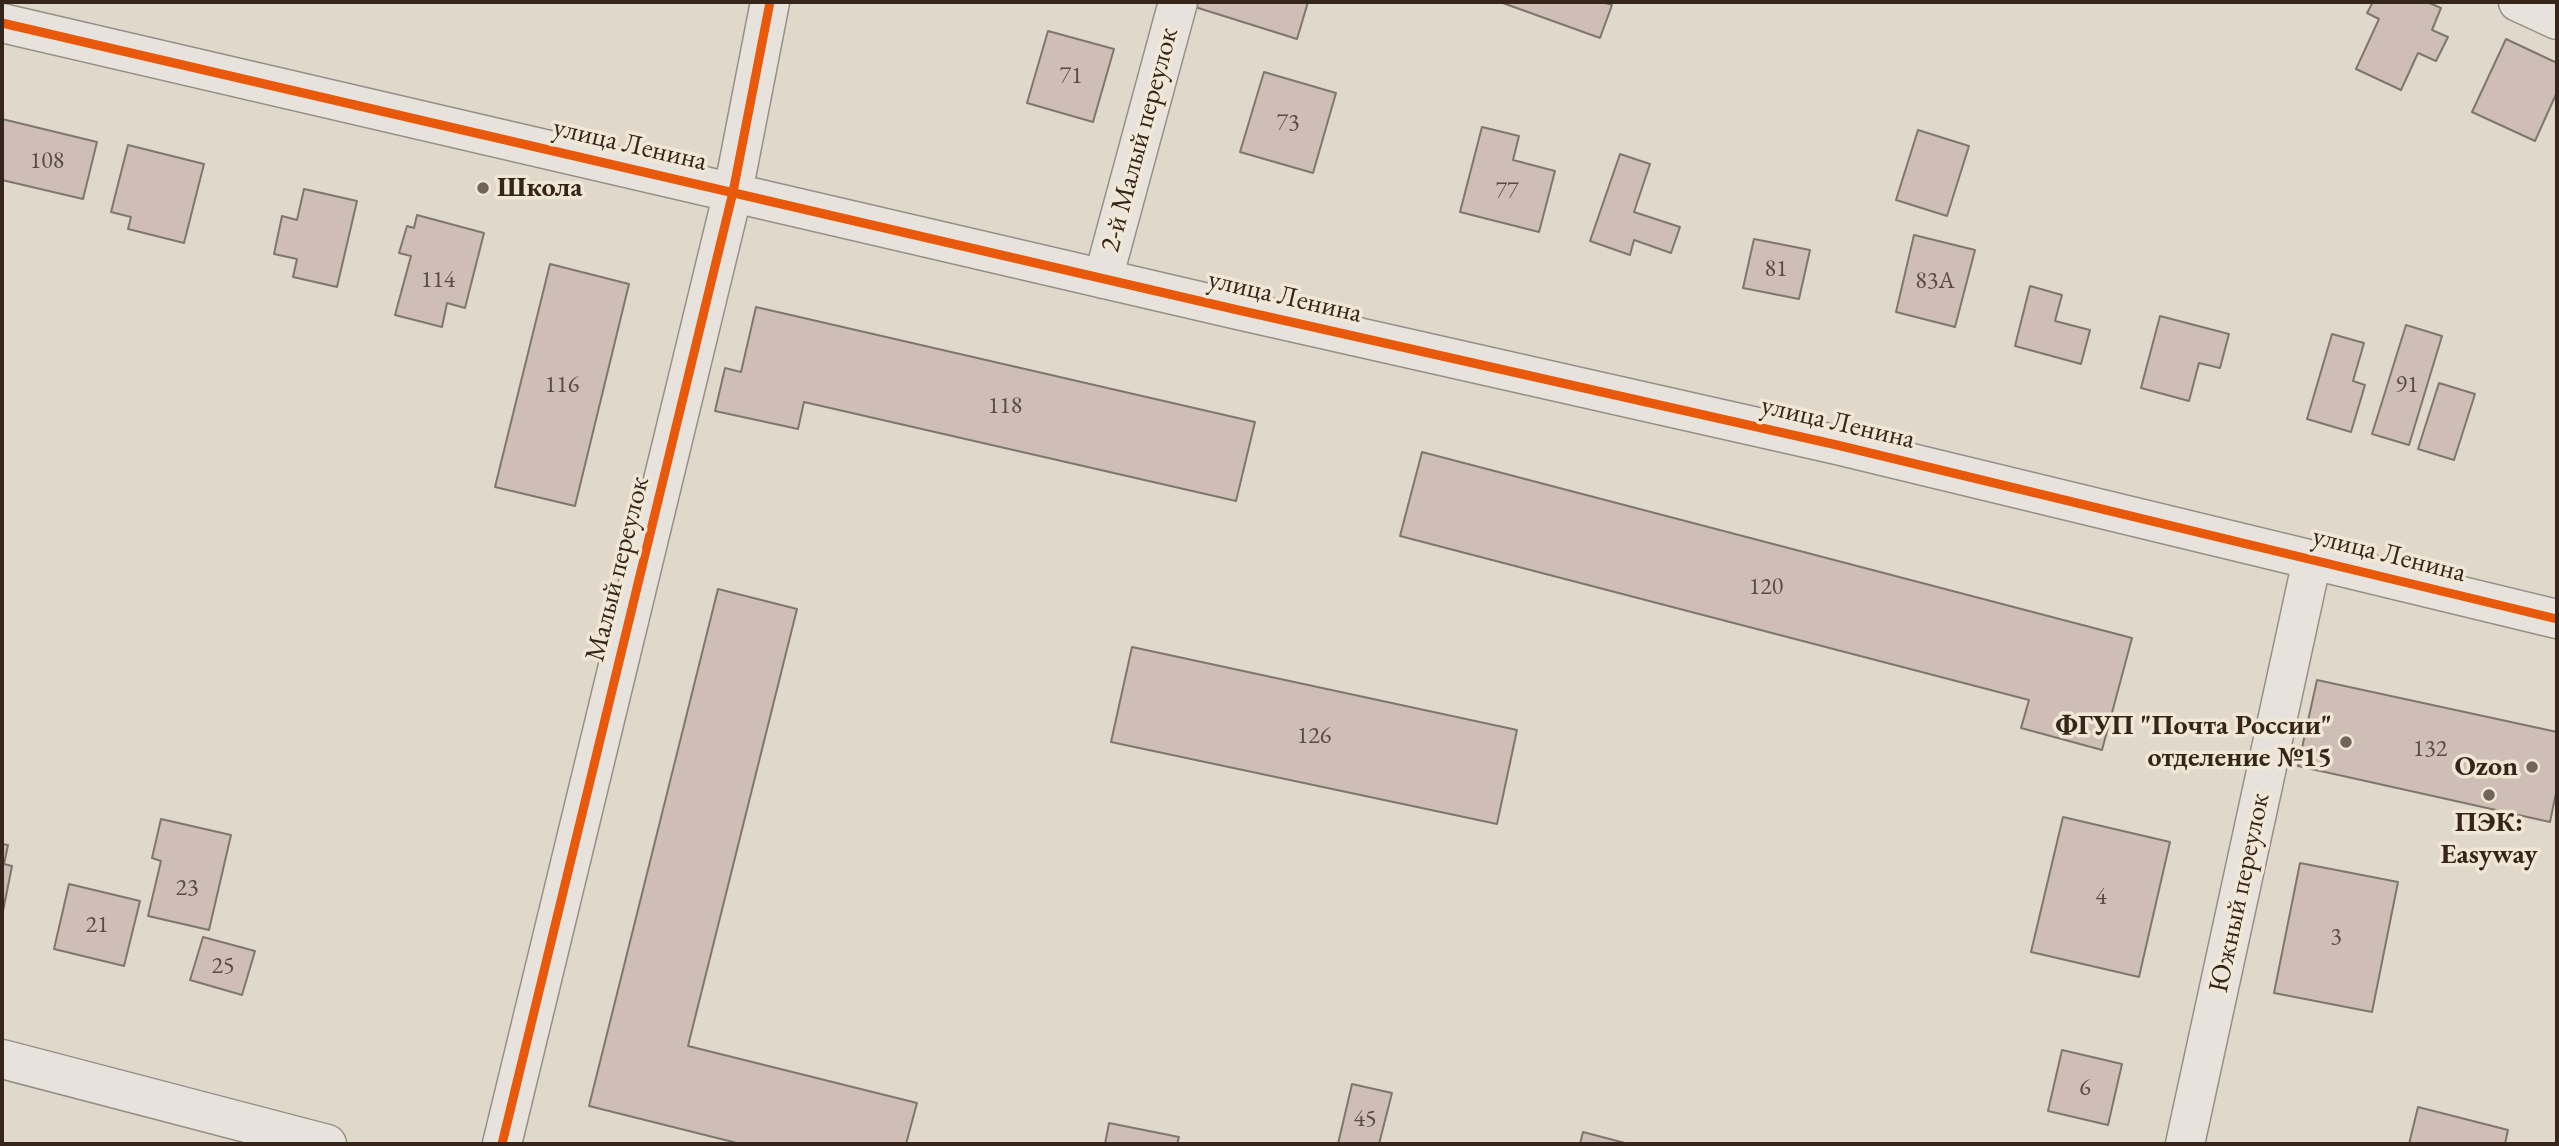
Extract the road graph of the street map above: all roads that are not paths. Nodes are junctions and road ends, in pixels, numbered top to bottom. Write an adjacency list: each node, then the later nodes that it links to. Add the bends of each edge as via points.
1 (770, 2): 6 (street, Малый переулок)
2 (1178, 2): 7 (street, 2-й Малый переулок)
3 (2518, 2): 4 (street)
4 (2557, 20)
5 (2, 23): 6 (street, улица Ленина)
6 (733, 192): 7 (street, улица Ленина); 12 (street, Малый переулок)
7 (1103, 279): 8 (street, улица Ленина, via 1838,446)
8 (2312, 560): 9 (street, улица Ленина); 13 (street, Южный переулок)
9 (2557, 619)
10 (2, 1059): 11 (street)
11 (327, 1144)
12 (502, 1144)
13 (2185, 1144)

